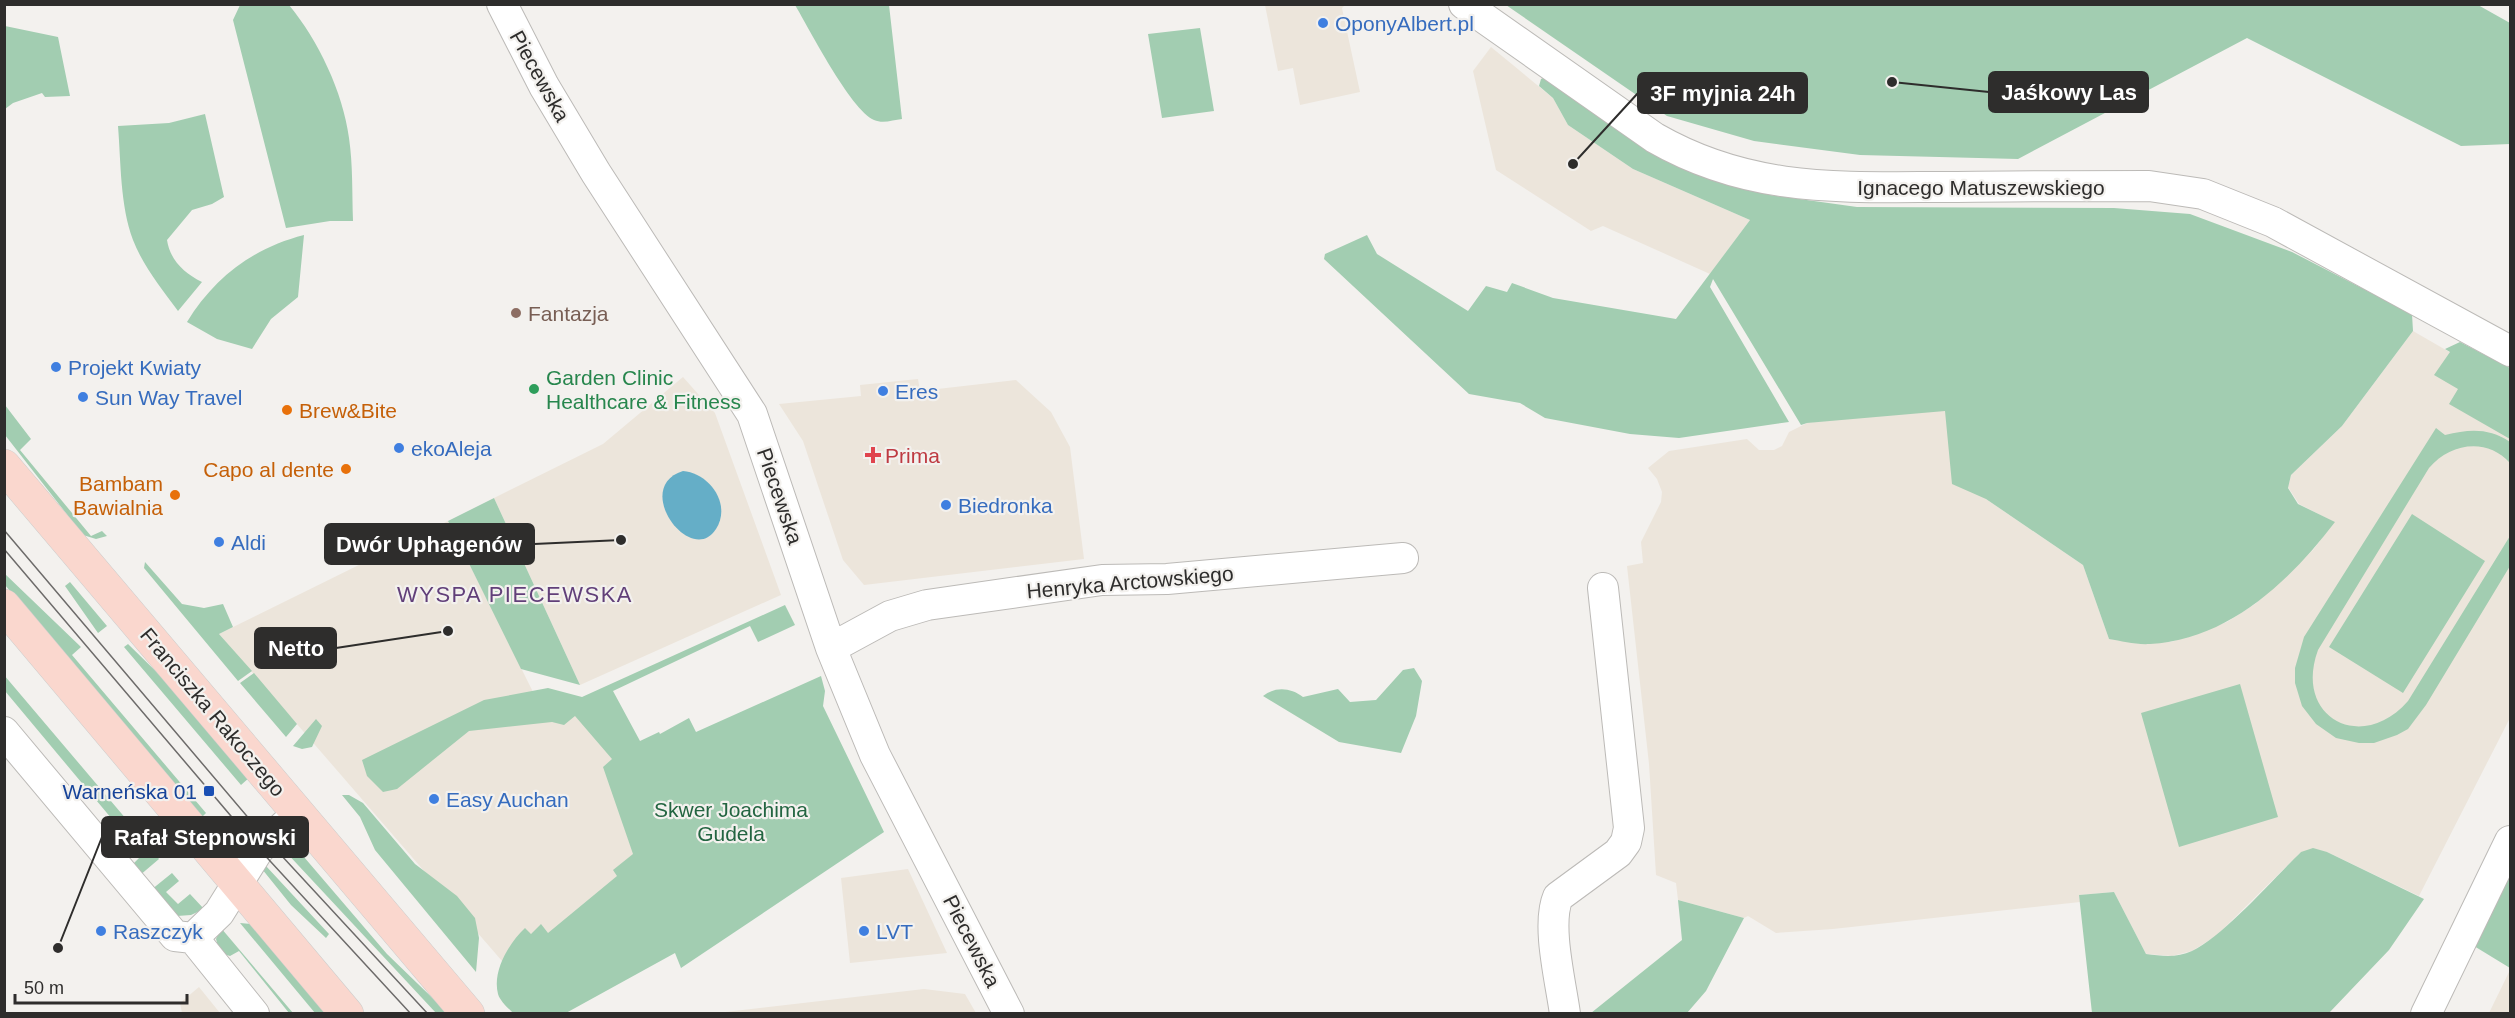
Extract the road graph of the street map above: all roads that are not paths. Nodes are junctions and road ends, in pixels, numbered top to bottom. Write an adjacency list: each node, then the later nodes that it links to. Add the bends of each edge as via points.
1 (501, 4): 8 (street, Piecewska, via 596,173 752,414)
2 (1464, 4): 3 (street, Ignacego Matuszewskiego, via 1655,138 1678,152 1729,171 1802,186 2149,186 2203,194 2272,222)
3 (2511, 351)
4 (4, 466): 10 (main road, Franciszka Rakoczego)
5 (1402, 558): 8 (street, Henryka Arctowskiego, via 1167,579 1102,580 927,604 890,616)
6 (1603, 588): 18 (street, via 1629,828 1618,853 1558,897 1554,906)
7 (4, 606): 12 (main road)
8 (831, 648): 17 (street, Piecewska, via 875,755)
9 (4, 732): 13 (street, via 175,936)
10 (298, 813): 12 (street, via 259,849); 16 (main road, Franciszka Rakoczego)
11 (2511, 842): 19 (street)
12 (238, 881): 13 (street, via 219,913); 15 (main road)
13 (194, 938): 14 (street)
14 (254, 1014)
15 (347, 1014)
16 (468, 1014)
17 (1009, 1014)
18 (1565, 1014)
19 (2426, 1014)

